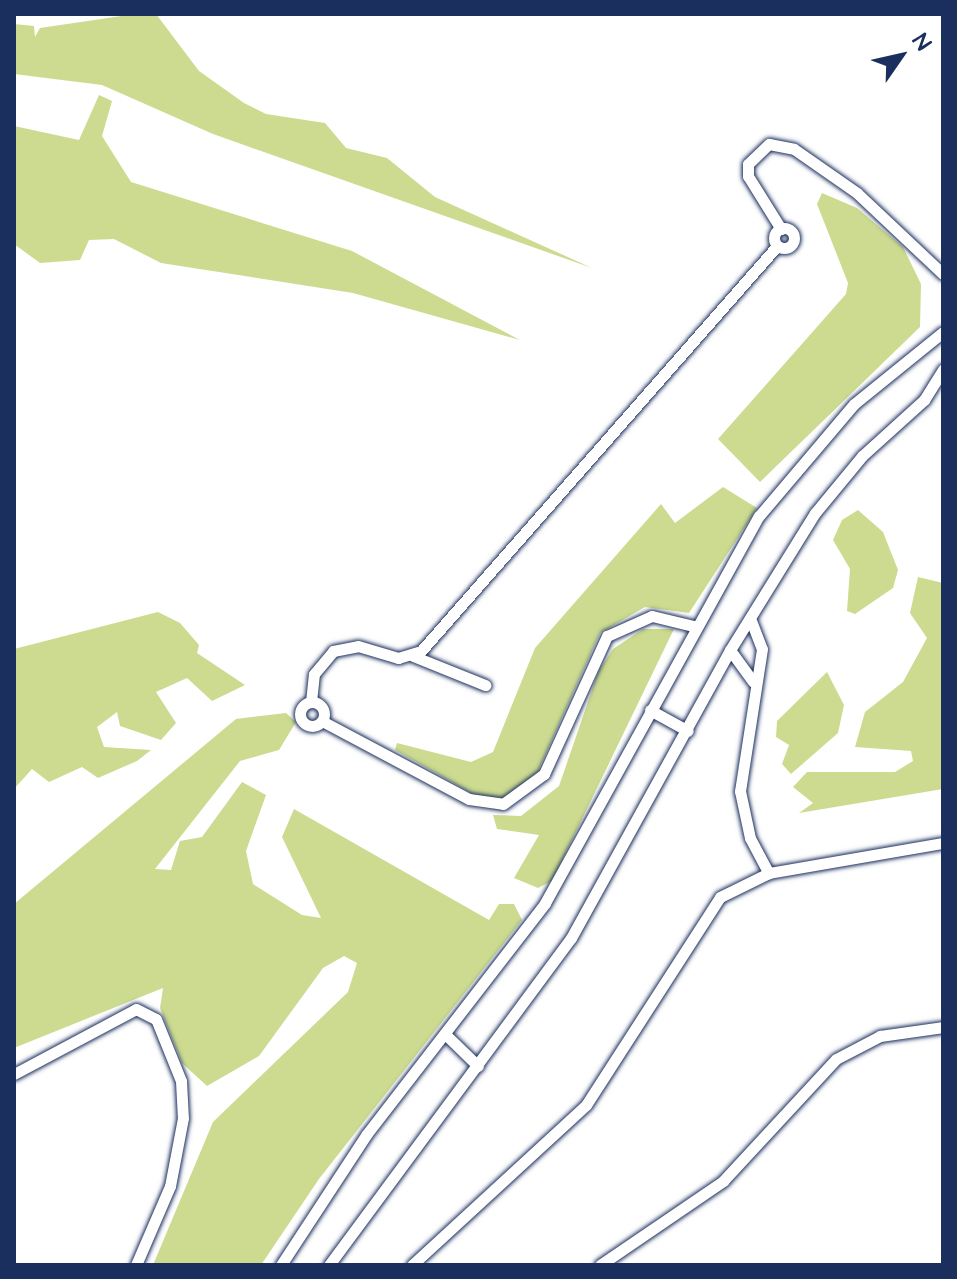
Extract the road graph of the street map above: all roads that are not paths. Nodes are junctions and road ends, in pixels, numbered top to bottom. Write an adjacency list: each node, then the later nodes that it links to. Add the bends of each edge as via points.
1 (943, 274): 7 (street, via 857,193 794,149 769,144 748,164 748,176 781,229 777,246)
2 (943, 332): 5 (street, via 904,357 815,447 752,527)
3 (943, 369): 4 (street, via 924,400 830,493)
4 (750, 618): 6 (street); 8 (street, via 762,642)
5 (693, 626): 11 (street); 12 (street, via 652,616 607,636 544,774 503,804 469,799)
6 (730, 650): 8 (street); 13 (street)
7 (413, 656): 9 (street); 10 (street, via 338,648 317,668)
8 (753, 682): 15 (street, via 740,791 750,838)
9 (485, 685)
10 (311, 702): 12 (street, via 323,710); 12 (street, via 301,710 303,721)
11 (650, 710): 13 (street); 17 (street, via 556,886)
12 (322, 721)
13 (688, 731): 18 (street, via 571,938)
14 (943, 843): 15 (street)
15 (769, 873): 23 (street, via 711,906 577,1116)
16 (943, 1027): 24 (street, via 880,1036 836,1059 723,1181)
17 (447, 1036): 18 (street); 21 (street, via 366,1135)
18 (478, 1066): 22 (street, via 385,1180)
19 (14, 1074): 20 (street, via 136,1009 156,1019 181,1081 183,1118 170,1186)
20 (136, 1265)
21 (281, 1265)
22 (329, 1265)
23 (412, 1265)
24 (600, 1265)

